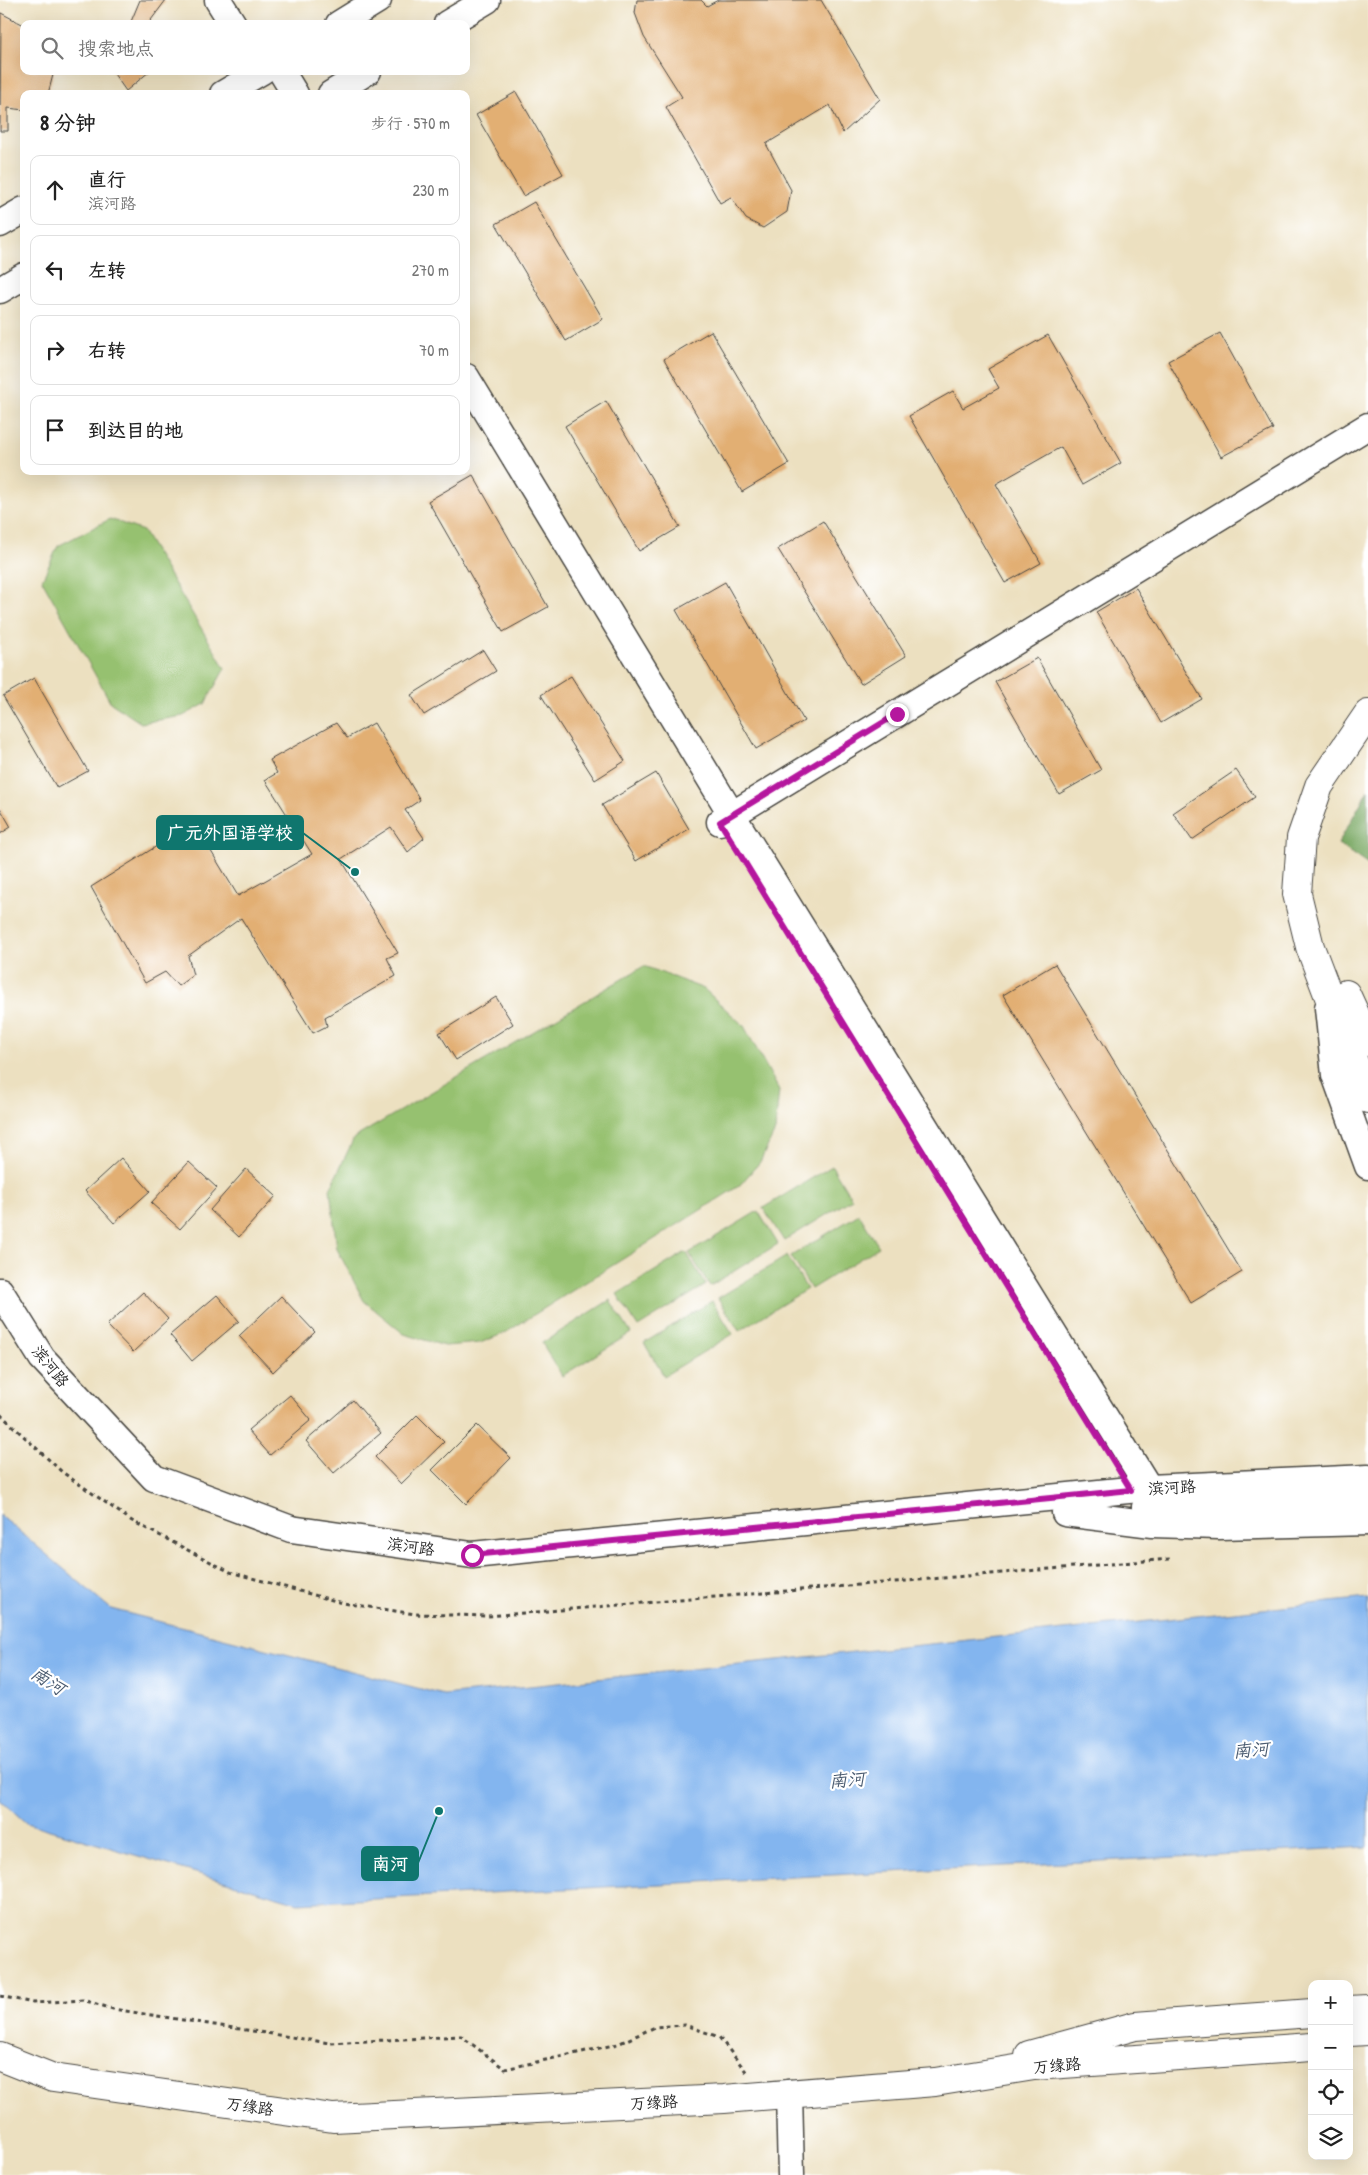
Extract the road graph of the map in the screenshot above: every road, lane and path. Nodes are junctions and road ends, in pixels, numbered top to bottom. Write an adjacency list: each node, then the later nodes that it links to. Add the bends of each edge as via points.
1 (218, 0): 5 (street)
2 (238, 0): 6 (street)
3 (378, 0): 7 (street)
4 (487, 0): 8 (street)
5 (230, 20)
6 (250, 20)
7 (346, 20)
8 (454, 20)
9 (255, 75): 13 (street)
10 (264, 75): 14 (street)
11 (284, 75): 15 (street)
12 (362, 75): 16 (street)
13 (230, 90)
14 (273, 90)
15 (293, 90)
16 (337, 90)
17 (20, 212): 18 (street)
18 (0, 224)
19 (20, 278): 20 (street)
20 (0, 290)
21 (470, 384): 26 (street)
22 (470, 414): 26 (street)
23 (1368, 426): 26 (street)
24 (1368, 714): 27 (main road, via 1319,786 1301,838 1298,894 1310,947)
25 (1368, 744): 27 (main road, via 1333,794 1316,841 1313,892)
26 (726, 819): 36 (street)
27 (1335, 991): 28 (street); 29 (main road); 30 (main road); 31 (street, via 1335,1075)
28 (1368, 1013)
29 (1368, 1042)
30 (1368, 1098)
31 (1368, 1166)
32 (0, 1291): 36 (street, 滨河路, via 42,1358 154,1478 291,1529 472,1555)
33 (0, 1325): 36 (street, 滨河路, via 27,1370 143,1494 287,1546 472,1573)
34 (1362, 1472): 36 (street, 滨河路)
35 (1368, 1499): 36 (street, 滨河路)
36 (1147, 1503): 37 (street, via 1218,1526)
37 (1368, 1522)
38 (0, 1996): 51 (path, via 33,2003 83,2000 113,2010 329,2043 461,2036 505,2068 618,2044 655,2026 685,2024 719,2037)
39 (1368, 2009): 40 (main road)
40 (1353, 2010)
41 (1308, 2013): 49 (main road, via 1136,2026)
42 (1368, 2031): 43 (main road)
43 (1353, 2032)
44 (1308, 2035): 49 (main road, 万缘路)
45 (0, 2040): 51 (main road, 万缘路, via 57,2063 336,2102)
46 (1368, 2043): 47 (main road)
47 (1353, 2044)
48 (1308, 2047): 52 (main road, 万缘路, via 1034,2066 935,2082)
49 (1029, 2055): 51 (main road, 万缘路, via 934,2067)
50 (0, 2057): 52 (main road, 万缘路, via 53,2078 332,2118)
51 (752, 2081)
52 (790, 2093): 53 (street)
53 (791, 2175)

